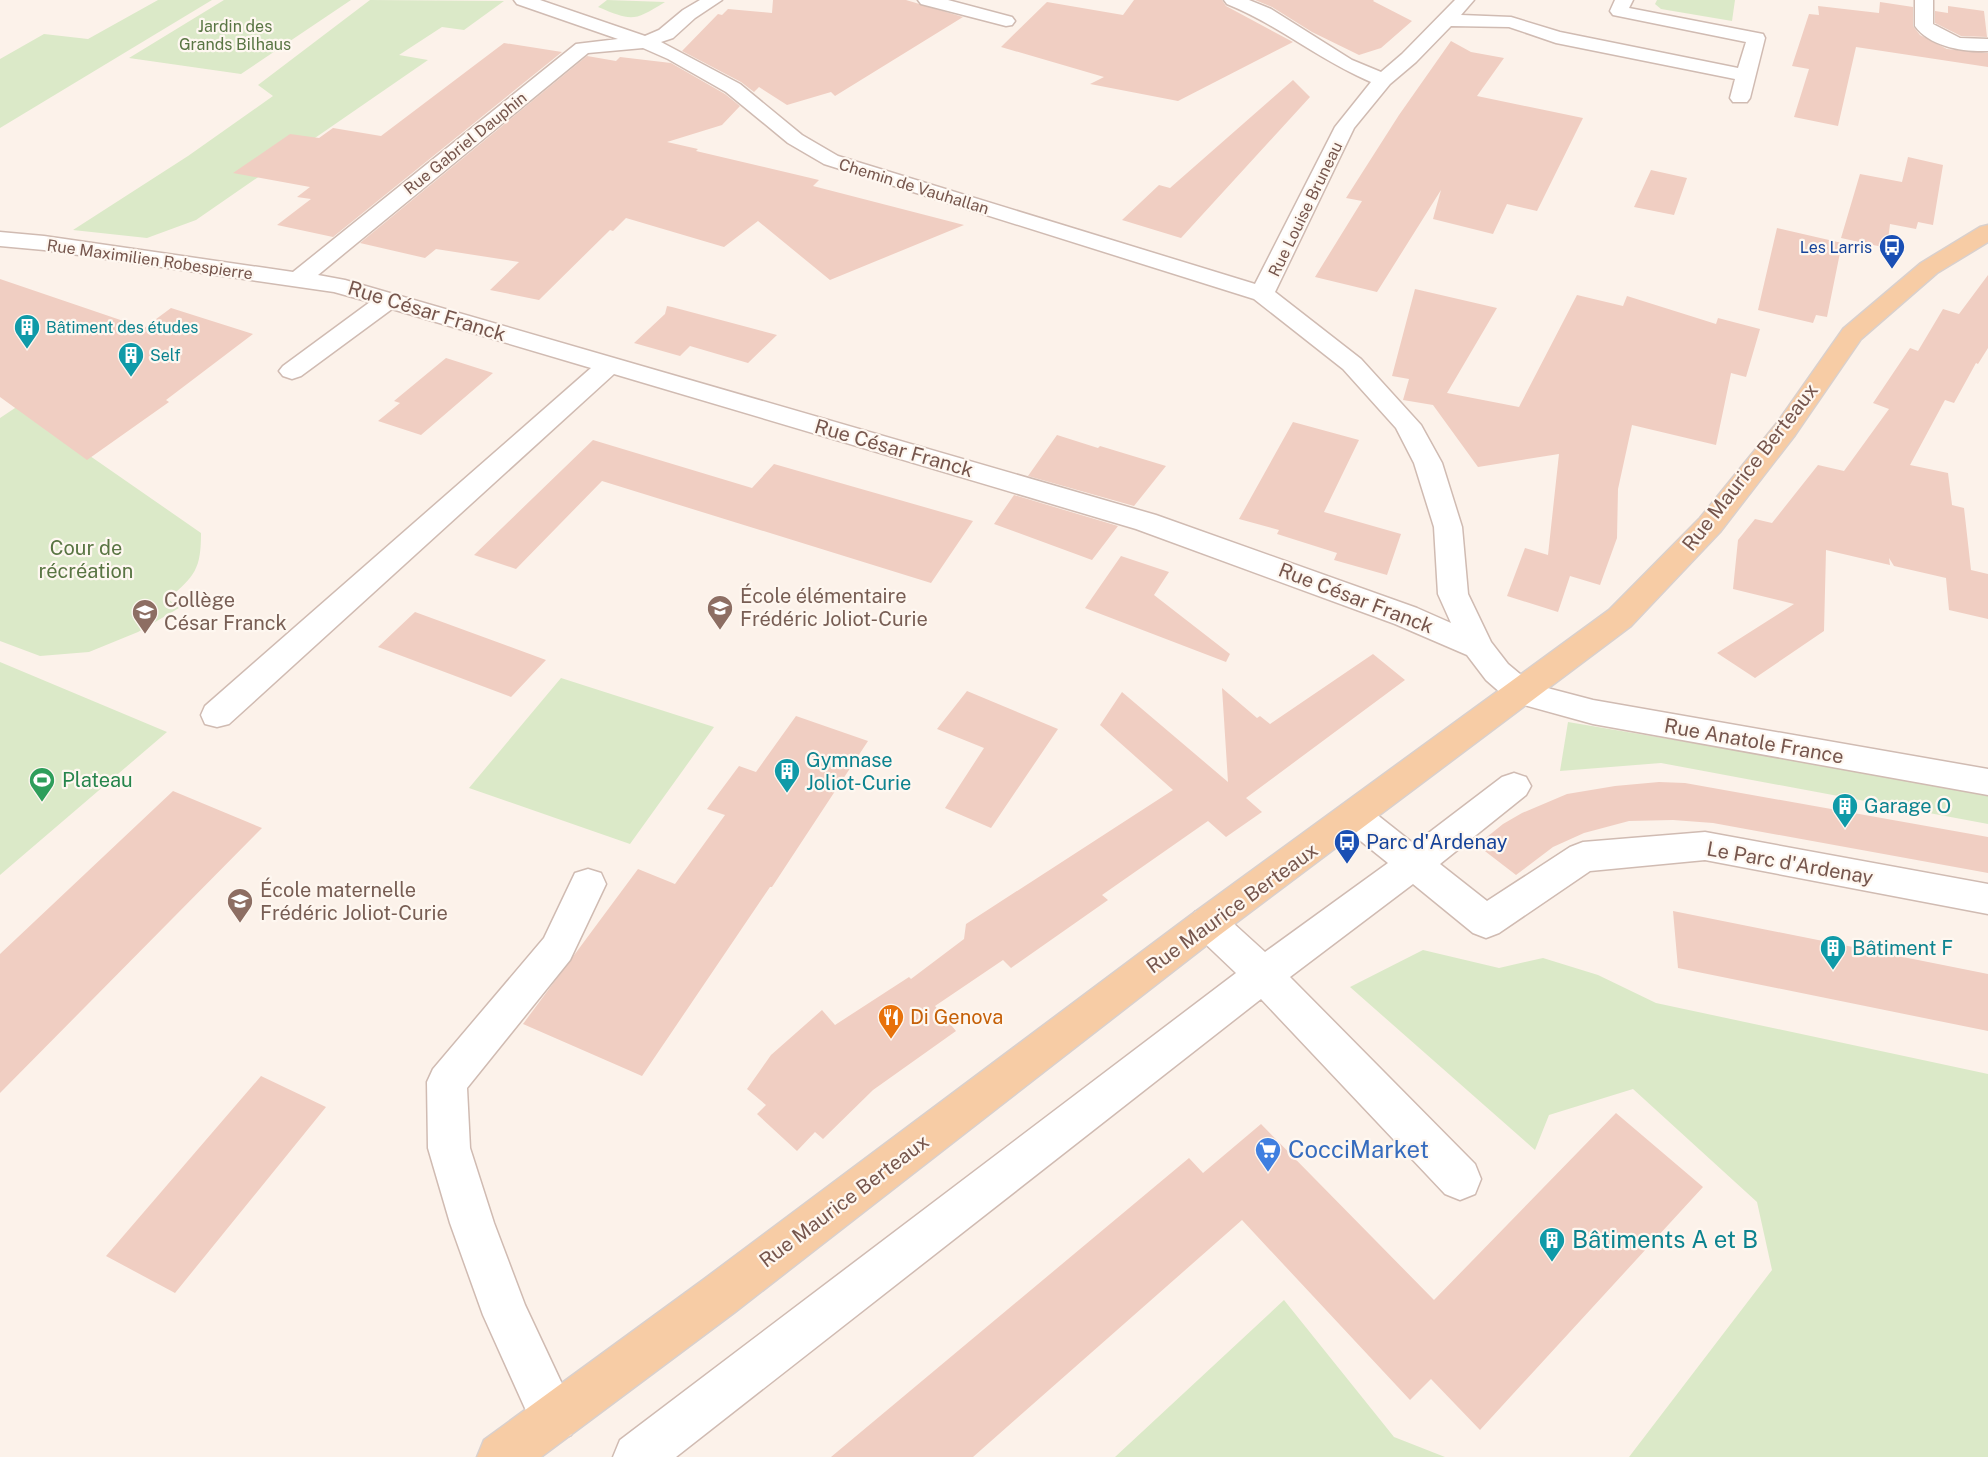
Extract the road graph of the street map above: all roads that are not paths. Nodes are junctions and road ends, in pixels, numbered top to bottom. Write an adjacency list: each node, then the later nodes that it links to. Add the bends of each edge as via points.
1 (524, 0): 12 (street, Chemin de Vauhallan)
2 (713, 0): 12 (street, via 666,34)
3 (927, 0): 10 (street)
4 (1233, 0): 15 (street, via 1265,13 1345,64)
5 (1465, 0): 9 (street, Rue Louise Bruneau)
6 (1624, 0): 14 (street, via 1619,11 1756,38)
7 (1924, 0): 13 (street, via 1924,26 1940,39)
8 (1495, 7): 11 (street)
9 (1448, 20): 11 (street); 15 (street, Rue Louise Bruneau)
10 (1006, 21)
11 (1511, 22): 14 (street, via 1556,37)
12 (645, 42): 19 (street, Rue Gabriel Dauphin, via 583,48); 20 (street, Chemin de Vauhallan, via 733,88 795,139 831,160)
13 (1988, 45)
14 (1746, 75): 16 (street)
15 (1383, 80): 20 (street, Rue Louise Bruneau, via 1345,127)
16 (1740, 98)
17 (1988, 232): 25 (main road, Rue Maurice Berteaux, via 1929,268 1852,333 1786,429 1710,525 1620,618)
18 (0, 239): 19 (street, Rue Maximilien Robespierre)
19 (300, 278): 21 (street, Rue César Franck)
20 (1262, 294): 24 (street, Rue Louise Bruneau, via 1352,364 1408,425 1428,463 1448,527 1453,594)
21 (389, 300): 22 (street, Rue César Franck); 23 (street)
22 (608, 366): 24 (street, Rue César Franck, via 1146,522 1406,616); 26 (street)
23 (292, 371)
24 (1479, 647): 25 (street, Rue Louise Bruneau, via 1497,672)
25 (1521, 693): 27 (street, Rue Anatole France, via 1593,712); 29 (main road, Rue Maurice Berteaux)
26 (217, 715)
27 (1988, 782)
28 (1514, 786): 30 (street)
29 (1354, 816): 30 (street); 33 (main road, Rue Maurice Berteaux)
30 (1415, 863): 32 (street, Le Parc d'Ardenay, via 1486,922 1583,857 1705,846); 34 (street)
31 (588, 884): 36 (street, via 557,949 447,1082 449,1148 472,1223 506,1315)
32 (1988, 899)
33 (1208, 924): 34 (street); 36 (main road, Rue Maurice Berteaux)
34 (1262, 974): 35 (street); 38 (street)
35 (1460, 1179)
36 (554, 1418): 37 (main road, Rue Maurice Berteaux)
37 (501, 1457)
38 (637, 1457)

